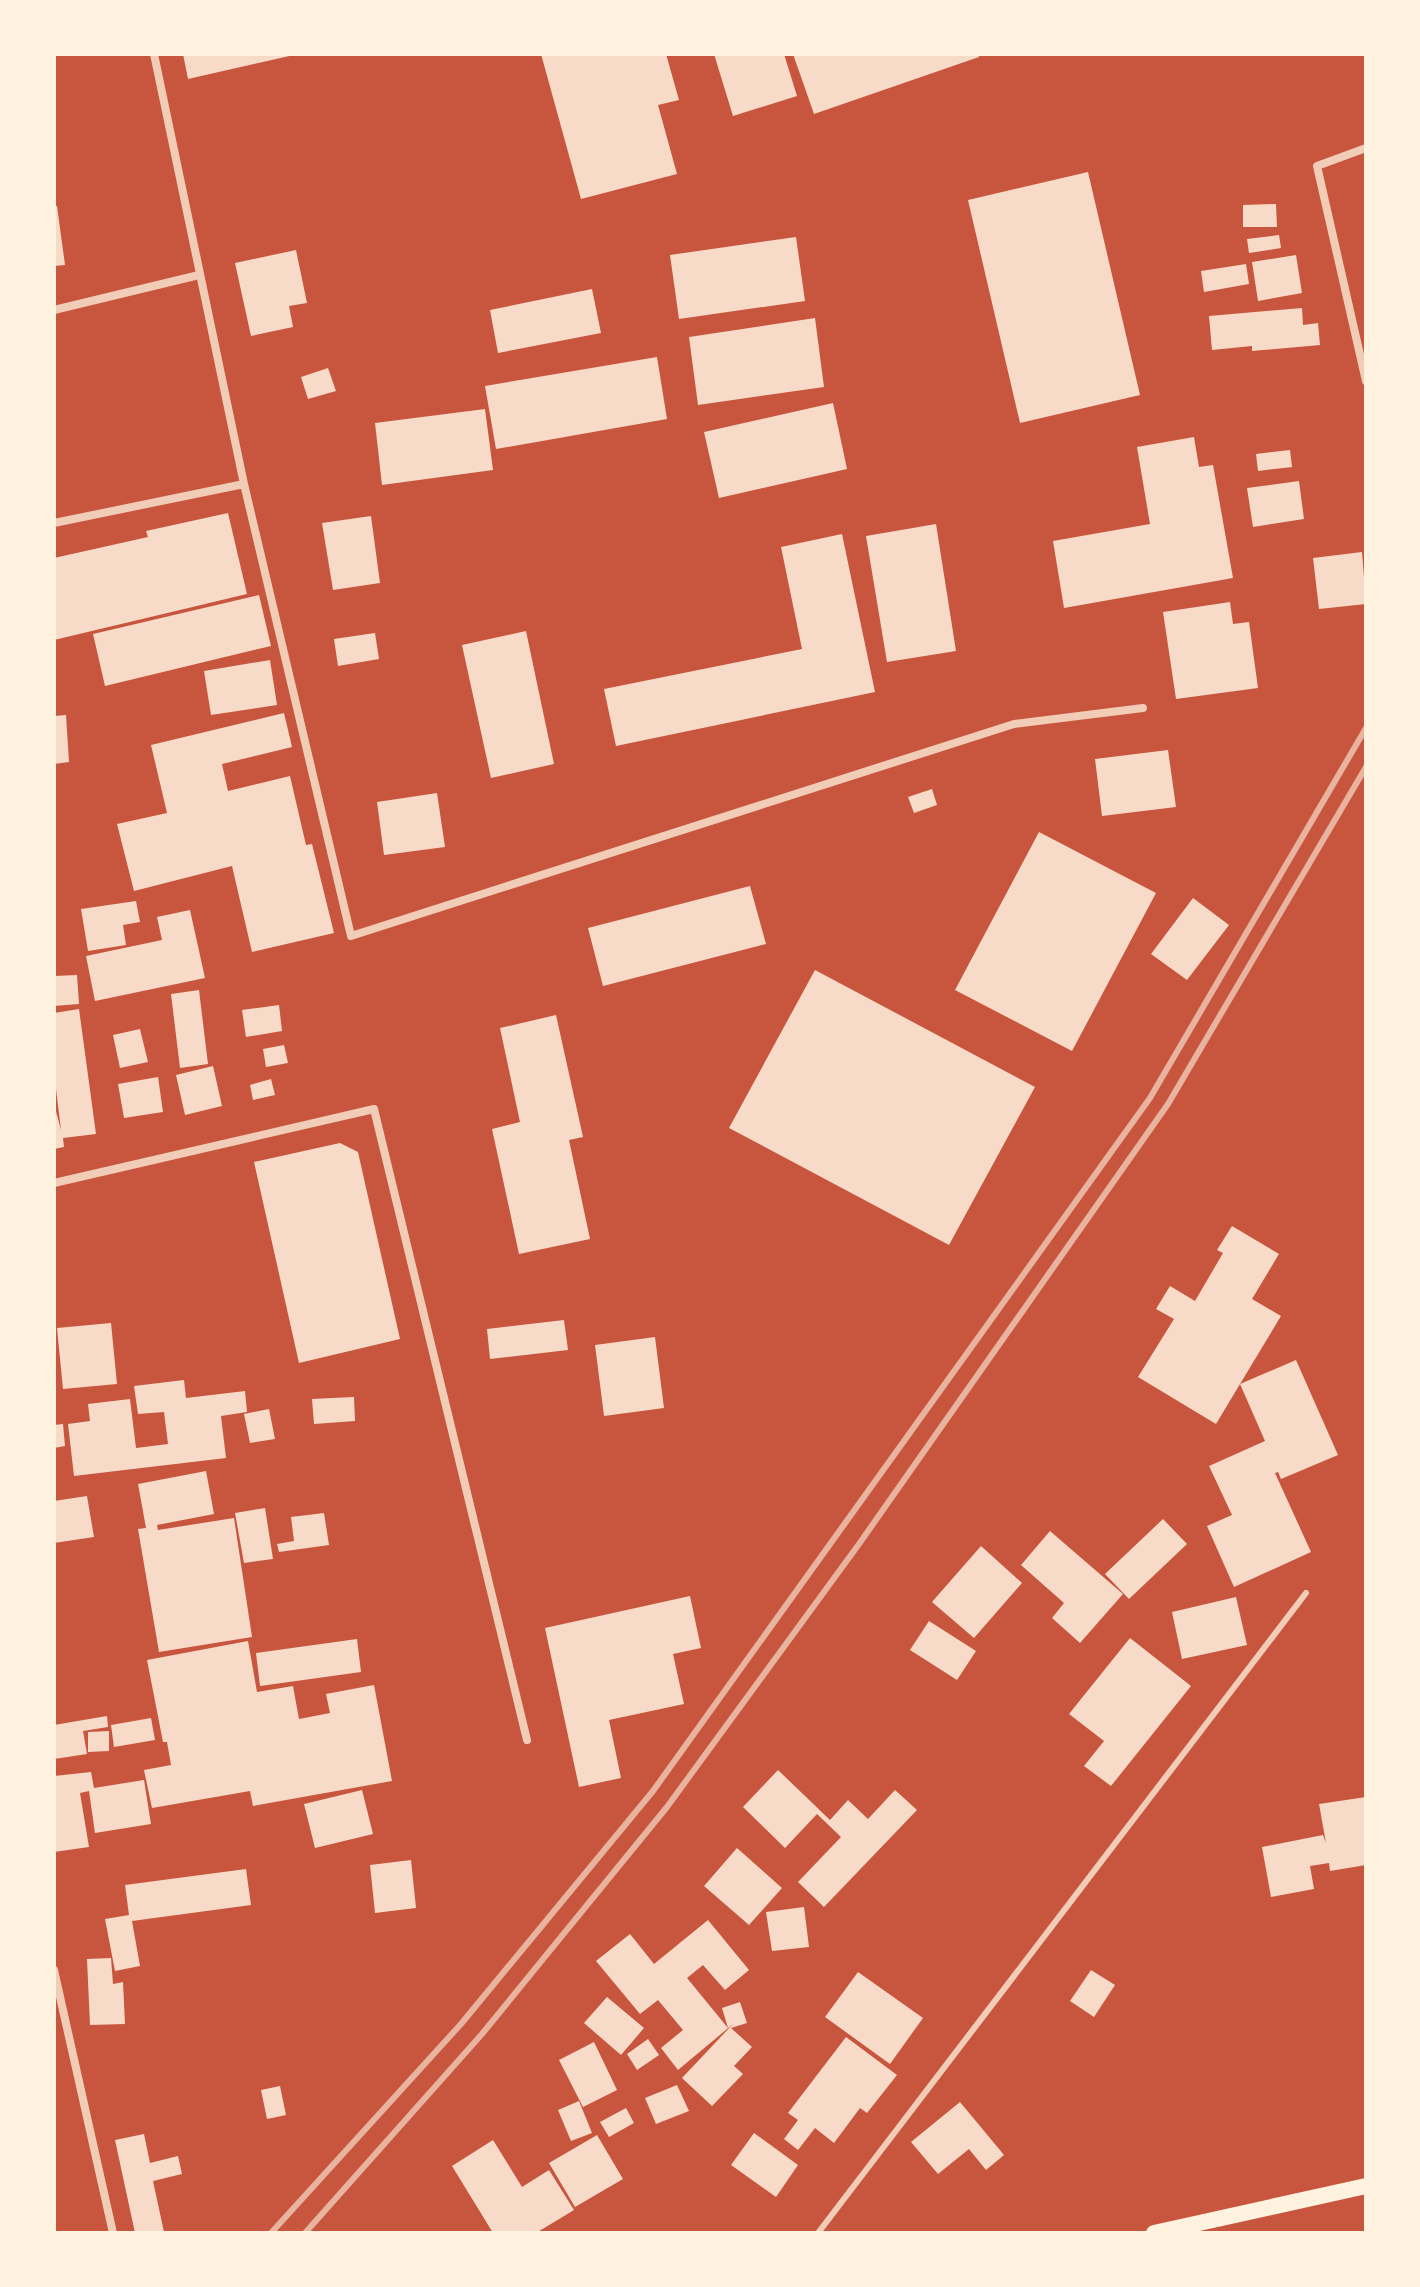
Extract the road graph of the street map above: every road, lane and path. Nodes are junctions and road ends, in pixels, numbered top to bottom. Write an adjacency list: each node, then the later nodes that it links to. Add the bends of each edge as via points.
1 (154, 54): 3 (street)
2 (1366, 148): 5 (street, via 1317,166)
3 (199, 275): 4 (street); 6 (street)
4 (54, 310)
5 (1366, 381)
6 (244, 484): 7 (street); 8 (street, via 351,936 1014,724)
7 (54, 523)
8 (1143, 708)
9 (54, 1183): 11 (street, via 374,1109)
10 (1306, 1593): 15 (lane)
11 (527, 1740)
12 (54, 1970): 14 (street)
13 (1366, 2186): 16 (main road)
14 (113, 2233)
15 (818, 2233)
16 (1154, 2233)

